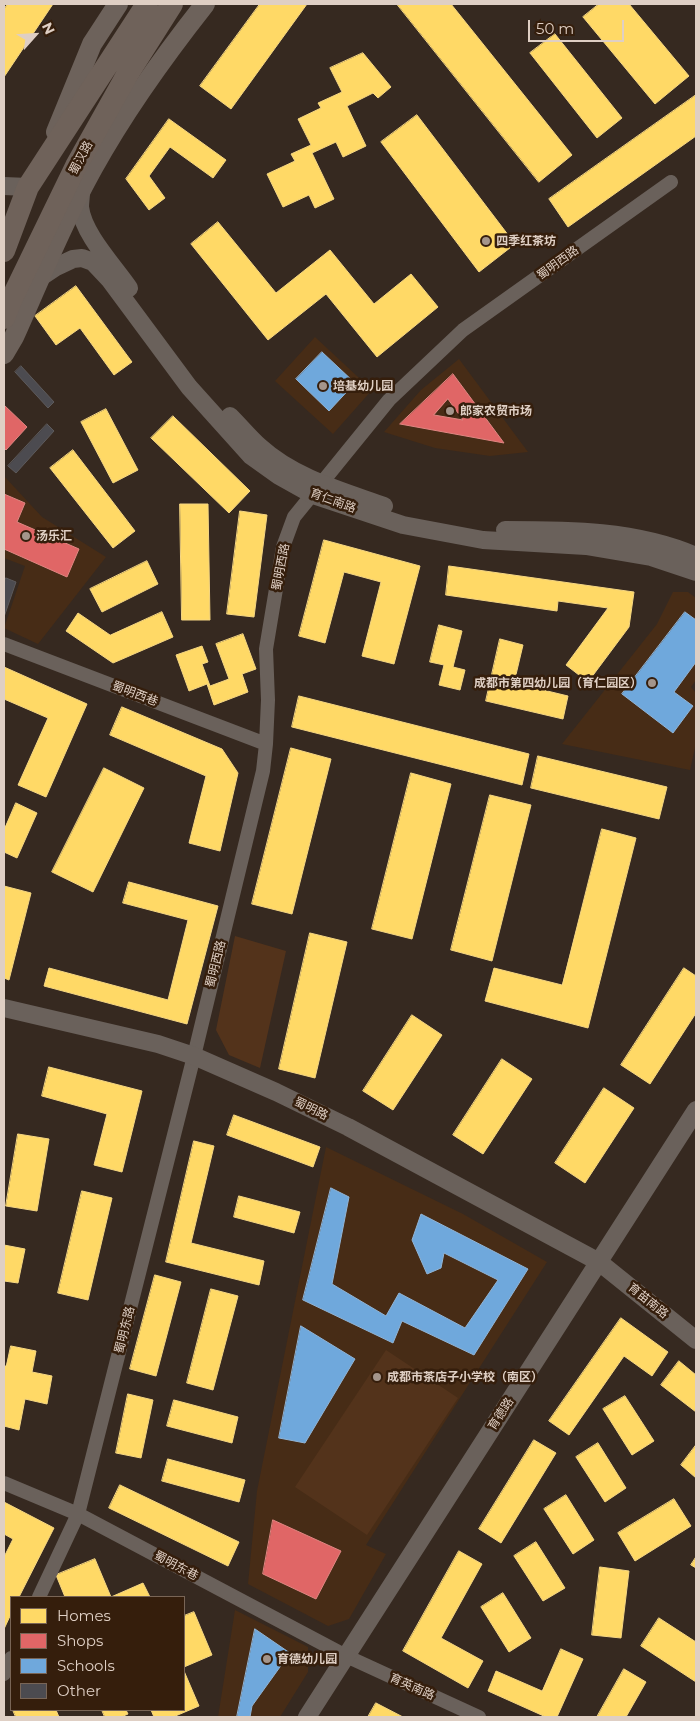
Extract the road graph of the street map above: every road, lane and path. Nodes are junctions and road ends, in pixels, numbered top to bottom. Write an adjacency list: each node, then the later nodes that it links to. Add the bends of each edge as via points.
1 (118, 4): 5 (main road, via 92,44)
2 (147, 4): 5 (highway)
3 (172, 4): 12 (highway, 蜀汉路, via 127,75 76,166)
4 (205, 4): 9 (main road, via 169,50)
5 (43, 166): 8 (highway)
6 (671, 182): 14 (street, 蜀明西路, via 463,330 389,400)
7 (4, 186): 8 (street)
8 (28, 187): 10 (highway)
9 (81, 192): 11 (main road); 14 (street, via 80,207 84,221 95,241 190,371 261,448)
10 (4, 251)
11 (41, 277): 13 (main road); 14 (street, 育仁南路, via 73,260 82,258 93,262 189,387 250,456 279,476)
12 (4, 318)
13 (4, 354)
14 (317, 489): 15 (street, via 410,516 486,530 565,530 617,535 677,548); 16 (street, 育仁南路, via 403,525 482,540 586,546 651,557); 18 (street, 蜀明西路, via 294,517 283,547 266,650)
15 (696, 556)
16 (696, 572)
17 (4, 644): 18 (street, 蜀明西巷)
18 (266, 744): 20 (street, 蜀明西路, via 263,770)
19 (4, 1008): 20 (street, 蜀明路, via 158,1044)
20 (194, 1056): 22 (street, 蜀明路, via 348,1127); 25 (street, 蜀明东路)
21 (696, 1110): 22 (street, 育德路)
22 (599, 1262): 23 (street, 育苗南路); 27 (street, 育德路)
23 (696, 1340)
24 (4, 1483): 25 (street, 蜀明东巷)
25 (78, 1514): 26 (street, 蜀明东路); 27 (street, 蜀明东巷)
26 (39, 1596)
27 (346, 1656): 30 (street, 育德路); 31 (street, 育英南路)
28 (10, 1660): 29 (street)
29 (4, 1674)
30 (306, 1717)
31 (479, 1717)

